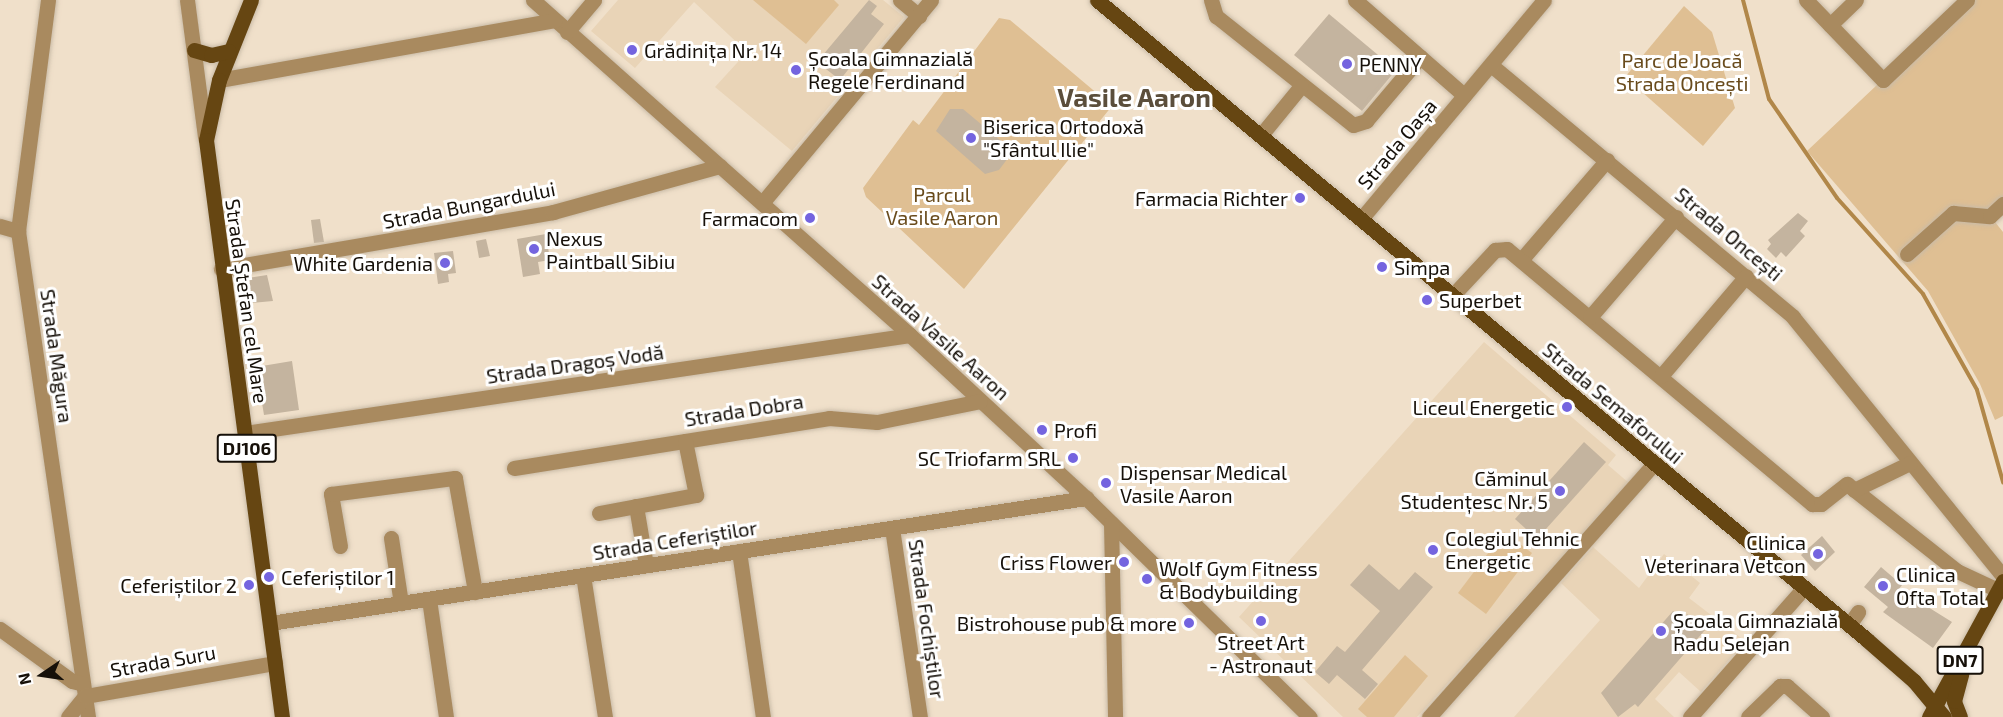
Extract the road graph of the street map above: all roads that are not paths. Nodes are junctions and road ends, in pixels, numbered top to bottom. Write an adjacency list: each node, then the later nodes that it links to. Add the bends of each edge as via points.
1 (48, 0): 35 (street, Strada Măgura)
2 (187, 0): 19 (street, Strada Ștefan cel Mare)
3 (251, 0): 20 (main road, Strada Ștefan cel Mare / DJ106)
4 (533, 0): 16 (street, Strada Vasile Aaron)
5 (594, 0): 18 (street)
6 (900, 0): 15 (street)
7 (931, 0): 15 (street)
8 (1097, 0): 26 (main road, Strada Semaforului)
9 (1211, 0): 24 (street, via 1216,16)
10 (1355, 0): 21 (street)
11 (1806, 0): 17 (street)
12 (1856, 0): 17 (street)
13 (1967, 0): 17 (street, via 1883,80)
14 (1540, 2): 22 (street, Strada Oașa)
15 (919, 16): 30 (street)
16 (555, 20): 18 (street, Strada Vasile Aaron); 23 (street)
17 (1830, 25)
18 (567, 32): 29 (street, Strada Vasile Aaron)
19 (194, 50): 20 (main road, via 211,55); 27 (street, Strada Ștefan cel Mare)
20 (229, 51): 23 (main road, Strada Ștefan cel Mare / DJ106)
21 (1420, 57): 24 (street, via 1360,124 1346,122); 25 (street)
22 (1491, 65): 25 (street, Strada Oașa); 28 (street, Strada Oncești)
23 (219, 80): 27 (main road, Strada Ștefan cel Mare / DJ106)
24 (1301, 86): 26 (street)
25 (1464, 96): 33 (street, Strada Oașa)
26 (1261, 135): 33 (main road, Strada Semaforului)
27 (206, 140): 38 (main road, Strada Ștefan cel Mare / DJ106)
28 (1607, 160): 32 (street, Strada Oncești); 37 (street)
29 (720, 166): 30 (street, Strada Vasile Aaron); 38 (street, Strada Bungardului, via 553,212)
30 (762, 203): 42 (street, Strada Vasile Aaron)
31 (2003, 204): 36 (street, via 1990,216 1953,213)
32 (1676, 218): 39 (street, Strada Oncești); 41 (street)
33 (1362, 219): 40 (main road, Strada Semaforului)
34 (0, 226): 35 (street)
35 (18, 231): 72 (street, Strada Măgura)
36 (1907, 254)
37 (1521, 260): 40 (street, via 1507,249 1495,250); 41 (street)
38 (221, 269): 45 (main road, Strada Ștefan cel Mare / DJ106)
39 (1746, 276): 43 (street); 47 (street, Strada Oncești, via 1821,348)
40 (1453, 295): 48 (main road, Strada Semaforului)
41 (1590, 317): 43 (street)
42 (910, 336): 44 (street, Strada Vasile Aaron); 45 (street, Strada Dragoș Vodă)
43 (1661, 376): 50 (street, via 1812,504 1821,504)
44 (980, 401): 46 (street, Strada Dobra, via 878,422 828,418); 51 (street, Strada Vasile Aaron)
45 (245, 433): 68 (main road, Strada Ștefan cel Mare / DJ106)
46 (686, 441): 49 (street, Strada Dobra); 52 (street, via 696,495)
47 (1910, 463): 50 (street); 61 (street, Strada Oncești)
48 (1653, 465): 62 (main road, Strada Semaforului); 83 (street)
49 (514, 468)
50 (1847, 488): 61 (street, via 1957,571)
51 (1086, 498): 54 (street, Strada Vasile Aaron); 55 (street, Strada Ceferiștilor)
52 (636, 506): 53 (street); 59 (street)
53 (599, 513)
54 (1111, 523): 81 (street); 82 (street, Strada Vasile Aaron)
55 (892, 528): 58 (street, Strada Ceferiștilor); 80 (street, Strada Fochiștilor)
56 (391, 538): 65 (street)
57 (340, 546): 63 (street, via 332,495 455,478)
58 (739, 551): 59 (street, Strada Ceferiștilor); 79 (street)
59 (646, 566): 60 (street, Strada Ceferiștilor)
60 (583, 575): 63 (street, Strada Ceferiștilor); 78 (street)
61 (2001, 582): 67 (main road, DN7)
62 (1803, 589): 69 (main road, Strada Semaforului); 84 (street)
63 (475, 592): 64 (street, Strada Ceferiștilor)
64 (429, 599): 65 (street, Strada Ceferiștilor); 77 (street)
65 (400, 603): 68 (street, Strada Ceferiștilor)
66 (1858, 612): 69 (street)
67 (1985, 615): 73 (main road, DN7); 87 (main road, via 1954,689)
68 (270, 623): 71 (main road, Strada Ștefan cel Mare / DJ106)
69 (1849, 625): 73 (main road, Strada Semaforului)
70 (0, 629): 72 (street)
71 (275, 663): 72 (street, Strada Suru); 76 (main road, Strada Ștefan cel Mare / DJ106)
72 (84, 690): 74 (street); 75 (street, Strada Măgura)
73 (1936, 713)
74 (68, 717)
75 (88, 717)
76 (282, 717)
77 (446, 717)
78 (605, 717)
79 (763, 717)
80 (920, 717)
81 (1115, 717)
82 (1310, 717)
83 (1429, 717)
84 (1690, 717)
85 (1748, 717): 86 (street, via 1780,686 1787,686)
86 (1822, 717)
87 (1959, 717)

